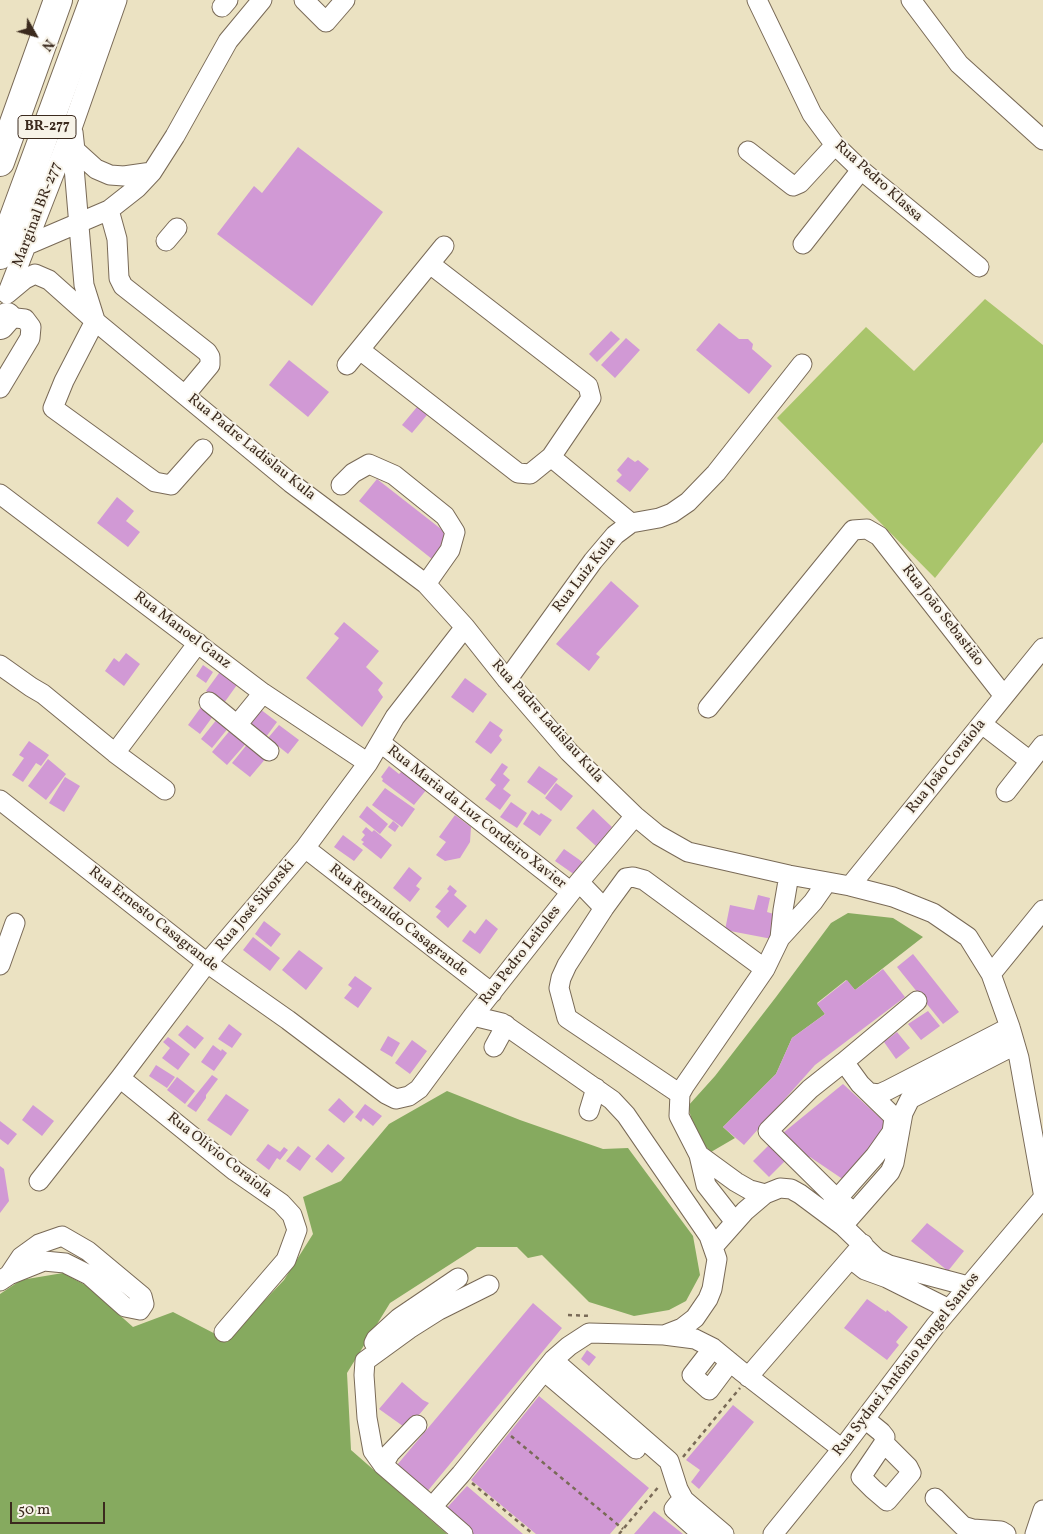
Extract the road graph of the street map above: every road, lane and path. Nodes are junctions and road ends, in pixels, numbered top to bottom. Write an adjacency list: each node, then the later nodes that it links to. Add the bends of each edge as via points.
1 (48, 0): 10 (highway)
2 (58, 0): 10 (highway, BR-277)
3 (94, 0): 24 (highway, BR-277)
4 (116, 0): 11 (street, Marginal BR-277)
5 (262, 0): 18 (street, via 228,40)
6 (304, 0): 7 (street, via 326,22)
7 (345, 0)
8 (757, 0): 13 (street, Rua Pedro Klassa, via 812,114)
9 (911, 0): 12 (street, via 959,64)
10 (36, 62): 16 (highway, BR-277)
11 (72, 128): 14 (street); 22 (street, Marginal BR-277)
12 (1043, 140)
13 (835, 146): 15 (street, via 800,183 793,186); 17 (street, Rua Pedro Klassa)
14 (75, 150): 18 (street, via 110,175); 20 (street)
15 (748, 151)
16 (0, 162)
17 (861, 170): 21 (street); 26 (street, Rua Pedro Klassa)
18 (152, 172): 19 (street)
19 (109, 210): 20 (street); 33 (street, via 117,239 119,278 123,286 207,352 210,358 210,365)
20 (78, 223): 22 (street); 28 (street, via 84,285)
21 (802, 244)
22 (27, 245): 27 (street, Marginal BR-277)
23 (444, 246): 25 (street)
24 (0, 255)
25 (430, 264): 29 (street); 35 (street, via 588,386 591,398)
26 (979, 267)
27 (4, 318): 28 (street, Rua Padre Ladislau Kula, via 24,279 35,274 49,280); 32 (street, via 25,319 31,327 30,338)
28 (95, 321): 33 (street, Rua Padre Ladislau Kula); 34 (street, via 53,408 155,482 171,485)
29 (360, 350): 31 (street); 35 (street, via 518,472 530,474)
30 (802, 364): 38 (street, Rua Luiz Kula, via 716,473 688,502 672,513)
31 (347, 365)
32 (0, 388)
33 (185, 395): 39 (street, Rua Padre Ladislau Kula, via 291,483)
34 (203, 448)
35 (551, 456): 38 (street)
36 (341, 484): 39 (street, via 369,464 394,475 445,516 455,532 450,550)
37 (0, 494): 41 (street, Rua Manoel Ganz)
38 (631, 524): 44 (street, Rua Luiz Kula, via 615,535 593,561)
39 (426, 584): 40 (street, Rua Padre Ladislau Kula)
40 (465, 627): 44 (street, Rua Padre Ladislau Kula); 51 (street, Rua José Sikorski, via 395,717)
41 (198, 643): 45 (street, Rua Manoel Ganz); 54 (street)
42 (1043, 648): 46 (street, Rua João Coraiola)
43 (0, 665): 54 (street, via 43,694)
44 (507, 680): 60 (street, Rua Padre Ladislau Kula, via 569,752)
45 (263, 693): 50 (street); 56 (street, Rua Manoel Ganz)
46 (1004, 696): 48 (street, Rua João Sebastião, via 879,536 867,528 853,530); 49 (street, Rua João Coraiola)
47 (209, 702): 50 (street)
48 (708, 708)
49 (982, 724): 55 (street); 64 (street, Rua João Coraiola)
50 (237, 725): 53 (street)
51 (381, 743): 56 (street, Rua José Sikorski); 65 (street, Rua Maria da Luz Cordeiro Xavier)
52 (1043, 744): 55 (street)
53 (269, 751)
54 (115, 753): 57 (street)
55 (1030, 761): 58 (street)
56 (368, 763): 61 (street, Rua José Sikorski)
57 (165, 790)
58 (1006, 792)
59 (0, 800): 70 (street, Rua Ernesto Casagrande)
60 (635, 816): 62 (street, Rua Padre Ladislau Kula, via 658,835 688,852); 65 (street, Rua Pedro Leitoles)
61 (305, 848): 70 (street, Rua José Sikorski); 74 (street, Rua Reynaldo Casagrande)
62 (789, 875): 63 (street, Rua Padre Ladislau Kula); 69 (street)
63 (827, 882): 64 (street, Rua Padre Ladislau Kula); 69 (street)
64 (850, 886): 73 (street, Rua Padre Ladislau Kula, via 893,897 933,913 968,937)
65 (575, 887): 66 (street, Rua Maria da Luz Cordeiro Xavier); 74 (street, Rua Pedro Leitoles)
66 (604, 908): 72 (street, via 626,878 644,880); 86 (street, via 561,978 567,1018)
67 (1043, 910): 73 (street)
68 (15, 923): 71 (street)
69 (780, 938): 72 (street)
70 (207, 963): 82 (street, Rua José Sikorski); 87 (street, Rua Ernesto Casagrande, via 386,1094 396,1099)
71 (0, 966)
72 (765, 969): 86 (street)
73 (991, 974): 78 (street, Rua Padre Ladislau Kula)
74 (492, 993): 76 (street, Rua Pedro Leitoles)
75 (917, 1001): 81 (street)
76 (473, 1016): 77 (street); 87 (street, Rua Pedro Leitoles, via 419,1089)
77 (506, 1026): 80 (street); 84 (street)
78 (1010, 1027): 79 (street, Rua Padre Ladislau Kula); 83 (street)
79 (1015, 1045): 92 (street, Rua Padre Ladislau Kula); 96 (street, via 910,1100 903,1113 890,1172)
80 (494, 1047)
81 (844, 1062): 85 (street); 95 (street, via 810,1089 768,1131)
82 (120, 1078): 91 (street, Rua José Sikorski); 108 (street, Rua Olívio Coraiola, via 280,1203 292,1216 297,1230 286,1260)
83 (898, 1085): 85 (street, via 879,1094); 89 (street, via 892,1098)
84 (596, 1088): 88 (street); 99 (street, via 626,1115)
85 (871, 1093): 89 (street)
86 (680, 1094): 90 (street, via 680,1116)
87 (409, 1096)
88 (589, 1111)
89 (894, 1117): 95 (street, via 892,1132)
90 (699, 1155): 93 (street, via 736,1182); 97 (street, via 706,1185)
91 (40, 1181)
92 (1043, 1192)
93 (765, 1194): 95 (street, via 780,1188 791,1189); 97 (street)
94 (1043, 1198): 104 (street, Rua Sydnei Antônio Rangel Santos)
95 (831, 1206): 96 (street)
96 (849, 1219): 98 (street)
97 (735, 1222): 99 (street)
98 (863, 1244): 100 (street); 104 (street, via 889,1265)
99 (713, 1247): 109 (street, via 718,1259 708,1299 695,1318 682,1328)
100 (850, 1260): 105 (street); 114 (street)
101 (5, 1278): 101 (street, via 44,1261 65,1263 89,1275 125,1306 140,1310 144,1304 142,1296 88,1251 62,1236 39,1244 21,1258)
102 (458, 1278): 111 (street, via 400,1318 376,1339)
103 (489, 1285): 111 (street, via 439,1310)
104 (968, 1286): 105 (street, Rua Sydnei Antônio Rangel Santos)
105 (950, 1309): 115 (street, Rua Sydnei Antônio Rangel Santos)
106 (568, 1315): 107 (path)
107 (600, 1317)
108 (224, 1332)
109 (664, 1335): 110 (street, via 695,1339); 113 (street, via 589,1333)
110 (713, 1348): 112 (street); 112 (street, via 692,1376 709,1390)
111 (365, 1361): 120 (street, via 367,1418 373,1451)
112 (730, 1362): 114 (street)
113 (549, 1365): 117 (street); 121 (street)
114 (748, 1377): 119 (street); 121 (path)
115 (865, 1419): 118 (street, via 885,1437); 119 (street, Rua Sydnei Antônio Rangel Santos)
116 (417, 1425): 120 (street)
117 (499, 1427): 122 (street); 127 (path)
118 (884, 1443)
119 (842, 1450): 134 (street, Rua Sydnei Antônio Rangel Santos)
120 (383, 1465): 125 (street)
121 (670, 1473): 124 (street, via 671,1492); 127 (path); 133 (street, via 684,1500)
122 (461, 1474): 125 (street); 129 (path)
123 (935, 1498): 135 (street, via 963,1526)
124 (678, 1504): 131 (street, via 674,1509); 132 (street)
125 (432, 1507): 128 (street)
126 (1043, 1510): 136 (street)
127 (623, 1529): 130 (path)
128 (463, 1534)
129 (533, 1534)
130 (619, 1534)
131 (702, 1534)
132 (715, 1534)
133 (724, 1534)
134 (772, 1534)
135 (1006, 1534)
136 (1035, 1534)

